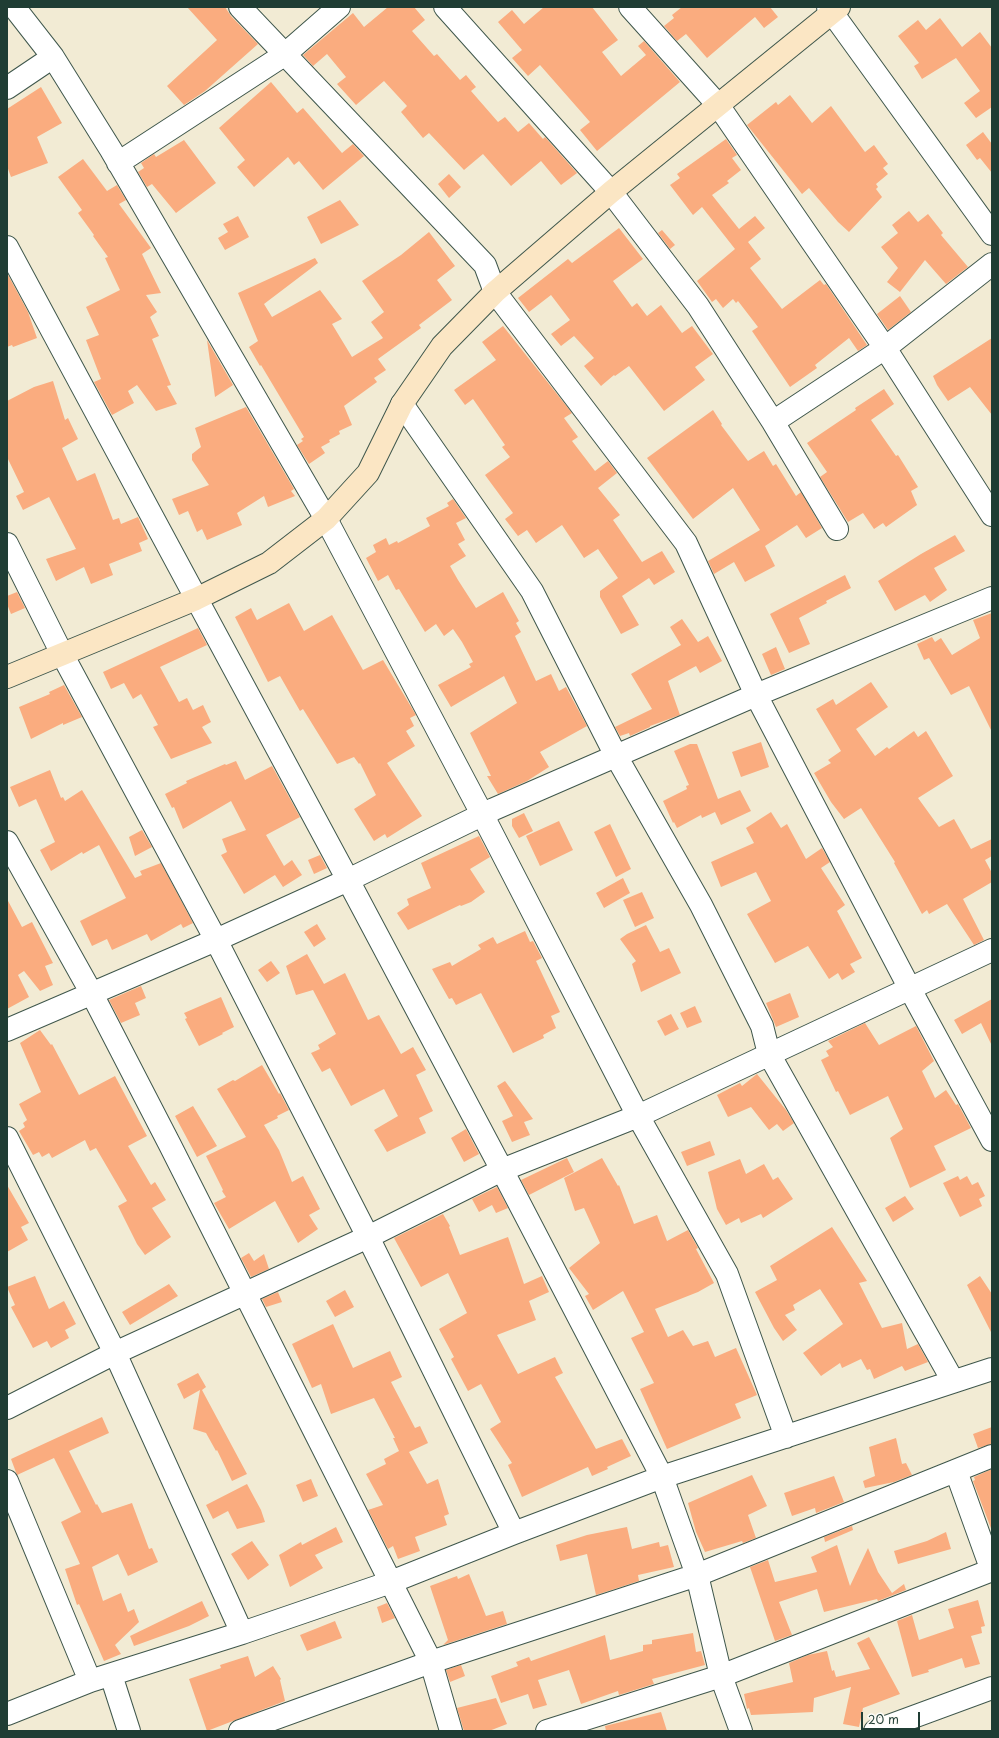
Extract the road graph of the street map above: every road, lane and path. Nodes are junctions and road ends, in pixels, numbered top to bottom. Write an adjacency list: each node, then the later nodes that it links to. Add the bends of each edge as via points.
1 (14, 7): 8 (street)
2 (240, 7): 7 (street)
3 (339, 7): 7 (street)
4 (445, 7): 12 (street)
5 (630, 7): 10 (street)
6 (833, 9): 10 (main road); 13 (street)
7 (284, 55): 11 (street); 16 (street, via 486,265)
8 (53, 57): 9 (street); 11 (street)
9 (7, 88)
10 (718, 105): 12 (main road); 17 (street)
11 (118, 163): 21 (street)
12 (612, 192): 16 (main road); 19 (street, via 698,306)
13 (992, 234)
14 (7, 246): 25 (street)
15 (992, 264): 17 (street)
16 (495, 292): 18 (main road, via 442,346); 28 (street, via 686,543)
17 (885, 348): 19 (street); 20 (street)
18 (402, 404): 21 (main road, via 368,473); 29 (street, via 532,591)
19 (772, 422): 22 (street)
20 (992, 515)
21 (326, 519): 25 (main road, via 269,563); 30 (street)
22 (837, 529)
23 (7, 544): 26 (street)
24 (992, 598): 28 (street)
25 (196, 599): 26 (main road); 32 (street)
26 (62, 654): 27 (main road); 33 (street)
27 (7, 677)
28 (756, 695): 29 (street); 35 (street)
29 (616, 756): 30 (street); 38 (street, via 701,905 762,1026)
30 (482, 814): 32 (street); 39 (street)
31 (7, 842): 36 (street)
32 (348, 880): 33 (street); 42 (street)
33 (216, 940): 36 (street); 43 (street)
34 (992, 950): 35 (street)
35 (910, 989): 38 (street); 41 (street)
36 (92, 994): 37 (street); 44 (street)
37 (7, 1030)
38 (769, 1054): 39 (street); 47 (street)
39 (638, 1116): 42 (street); 49 (street, via 727,1274)
40 (7, 1138): 45 (street)
41 (992, 1140)
42 (502, 1170): 43 (street); 52 (street)
43 (368, 1238): 44 (street); 54 (street)
44 (244, 1294): 45 (street); 57 (street)
45 (115, 1353): 48 (street); 58 (street)
46 (992, 1369): 47 (street)
47 (953, 1382): 49 (street)
48 (7, 1408)
49 (786, 1438): 52 (street)
50 (992, 1456): 51 (street)
51 (956, 1471): 55 (street); 56 (street)
52 (662, 1477): 54 (street); 56 (street)
53 (7, 1481): 62 (street)
54 (514, 1533): 57 (street)
55 (992, 1571): 61 (street)
56 (697, 1575): 59 (street); 61 (street)
57 (391, 1582): 58 (street); 59 (street)
58 (242, 1633): 60 (street)
59 (431, 1662): 66 (street); 67 (street)
60 (111, 1675): 62 (street); 65 (street)
61 (721, 1676): 68 (street); 69 (street)
62 (90, 1681): 64 (street)
63 (992, 1688): 70 (street)
64 (7, 1714)
65 (129, 1731)
66 (240, 1731)
67 (451, 1731)
68 (547, 1731)
69 (741, 1731)
70 (875, 1731)

